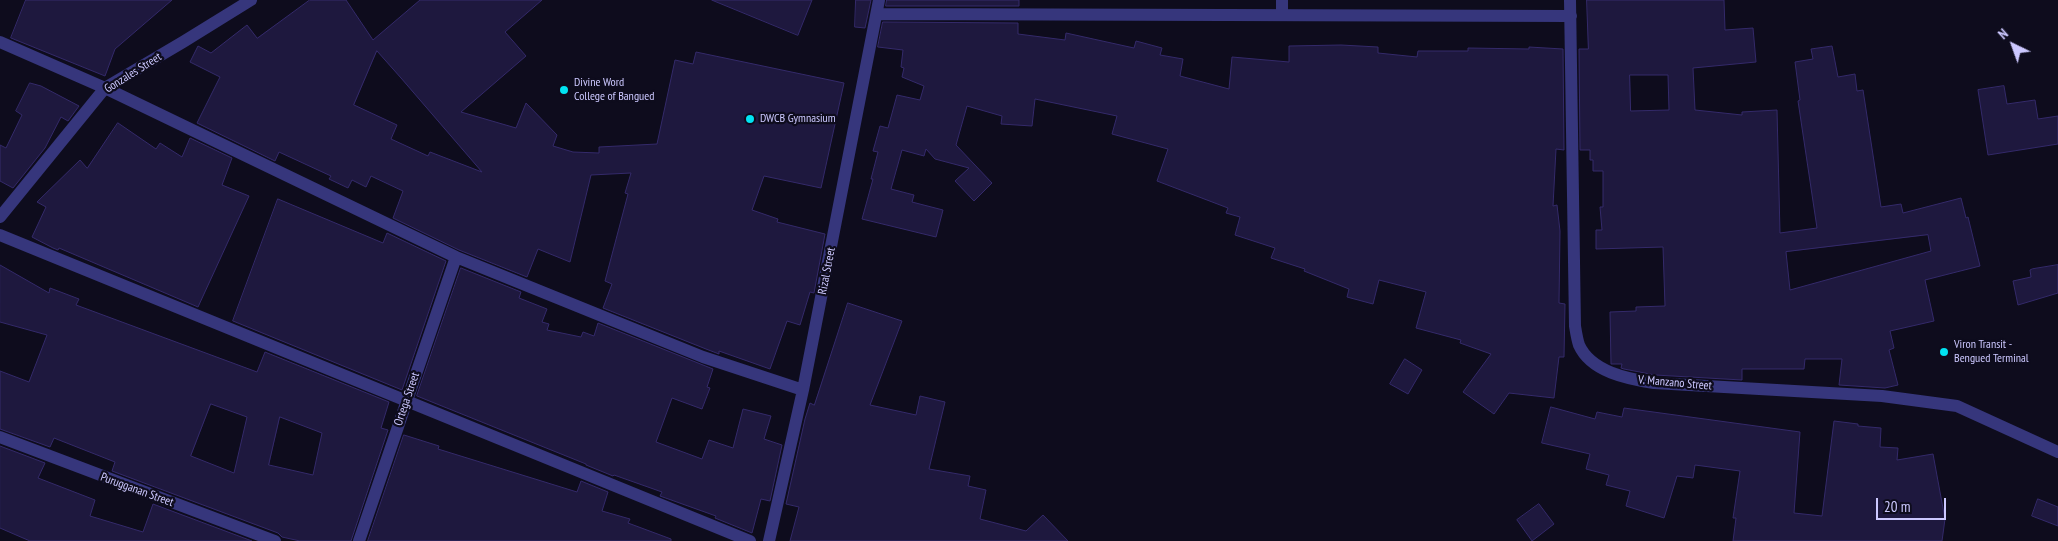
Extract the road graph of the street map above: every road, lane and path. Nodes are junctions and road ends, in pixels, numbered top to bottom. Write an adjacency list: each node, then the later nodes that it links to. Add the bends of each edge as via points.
1 (251, 0): 9 (street, Gonzales Street)
2 (879, 0): 5 (street, Rizal Street)
3 (1282, 0): 6 (street)
4 (1570, 0): 7 (street, V. Manzano Street)
5 (878, 14): 6 (street); 13 (street, Rizal Street)
6 (1282, 15): 7 (street)
7 (1571, 16): 16 (street, V. Manzano Street, via 1575,326 1580,346 1594,362 1630,380 1654,383 1882,396 1957,406)
8 (0, 42): 9 (street)
9 (105, 88): 10 (street, Gonzales Street); 12 (street)
10 (0, 217)
11 (0, 235): 14 (street)
12 (456, 257): 13 (street, via 703,357); 14 (street, Ortega Street)
13 (803, 390): 20 (street, Rizal Street)
14 (406, 401): 18 (street, Ortega Street); 19 (street)
15 (0, 438): 17 (street, Purugganan Street)
16 (2058, 452)
17 (275, 541)
18 (359, 541)
19 (750, 541)
20 (769, 541)

